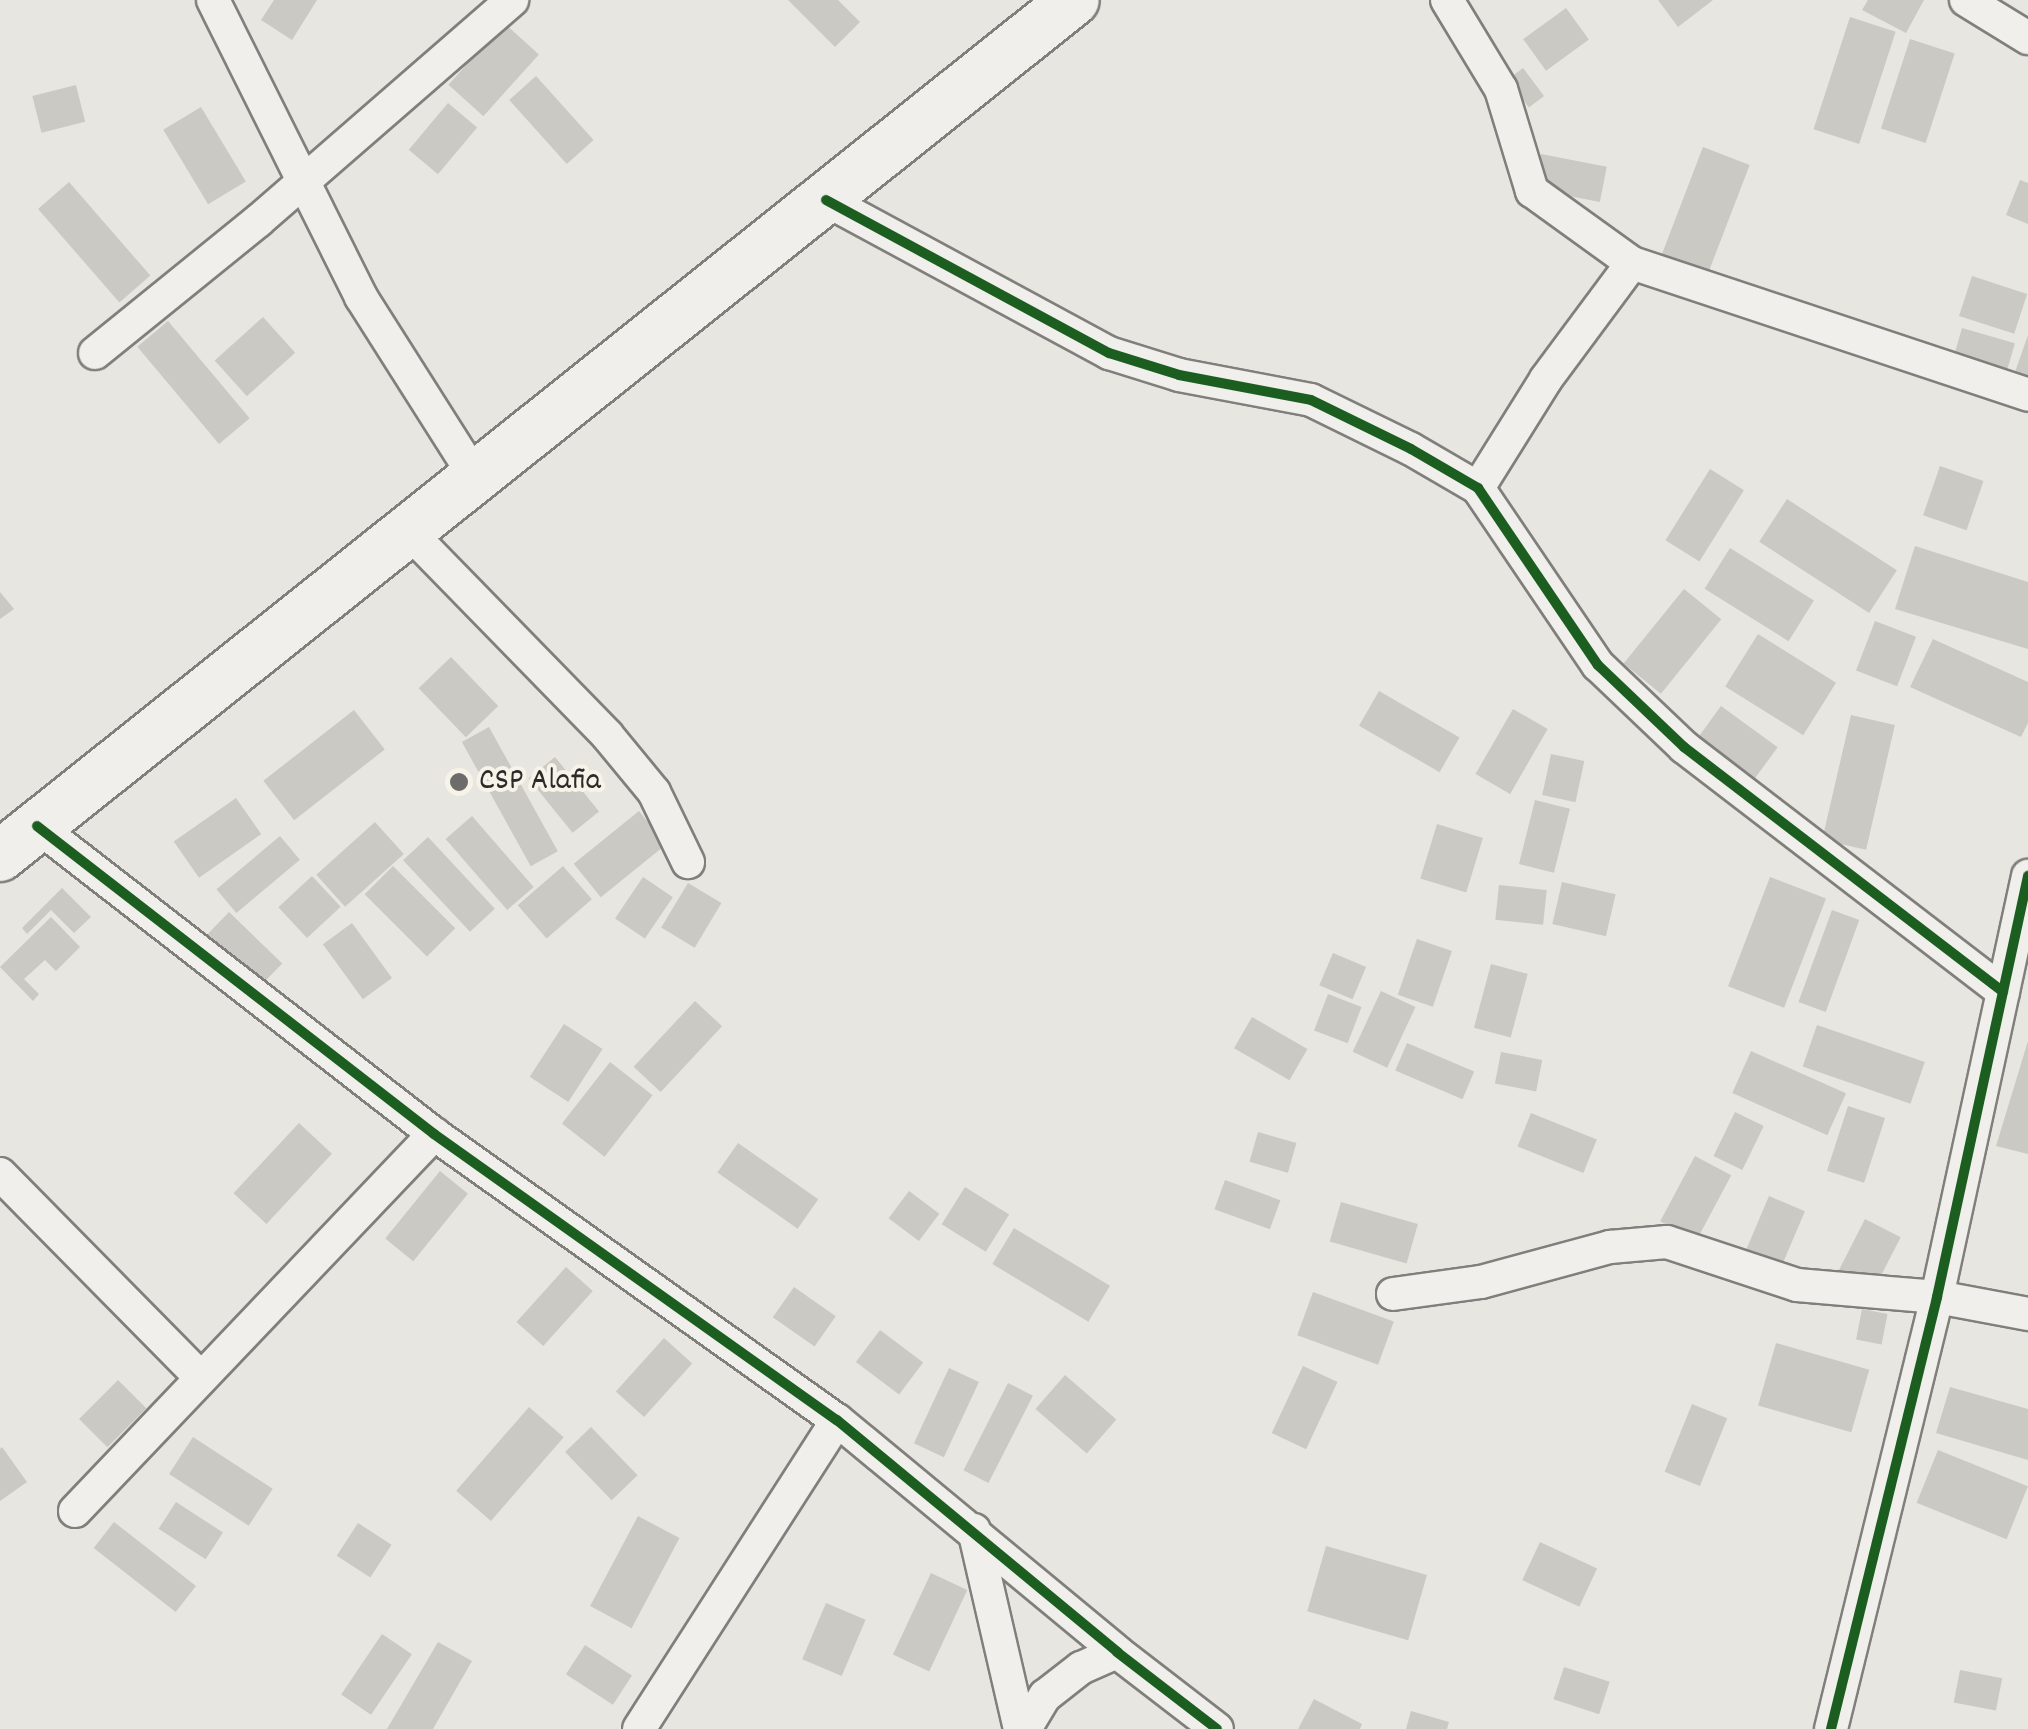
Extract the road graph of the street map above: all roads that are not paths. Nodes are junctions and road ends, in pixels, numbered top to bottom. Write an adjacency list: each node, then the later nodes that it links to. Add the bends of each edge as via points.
1 (213, 0): 7 (street)
2 (512, 0): 7 (street)
3 (1074, 0): 8 (main road)
4 (1448, 0): 9 (street, via 1500,89 1532,191)
5 (1966, 0): 6 (street)
6 (2028, 38)
7 (304, 178): 10 (street); 12 (street, via 361,297)
8 (826, 200): 12 (main road); 13 (street, via 1109,353 1179,375 1311,400)
9 (1632, 263): 11 (street); 13 (street)
10 (95, 353)
11 (2028, 395)
12 (476, 480): 14 (main road)
13 (1478, 488): 18 (street, via 1598,665 1684,747)
14 (410, 533): 15 (main road); 16 (street, via 607,736 654,792)
15 (19, 841): 19 (street)
16 (688, 862)
17 (2028, 876): 18 (street)
18 (2003, 992): 22 (street)
19 (434, 1134): 24 (street); 25 (street)
20 (0, 1174): 24 (street)
21 (1392, 1294): 22 (street, via 1481,1282 1610,1246 1667,1242 1797,1285)
22 (1936, 1297): 23 (street); 32 (street)
23 (2028, 1314)
24 (201, 1378): 26 (street)
25 (837, 1420): 27 (street); 29 (street)
26 (75, 1511)
27 (974, 1530): 28 (street); 30 (street)
28 (1117, 1652): 30 (street, via 1080,1668 1044,1696); 31 (street)
29 (639, 1729)
30 (1023, 1729)
31 (1217, 1729)
32 (1831, 1729)

